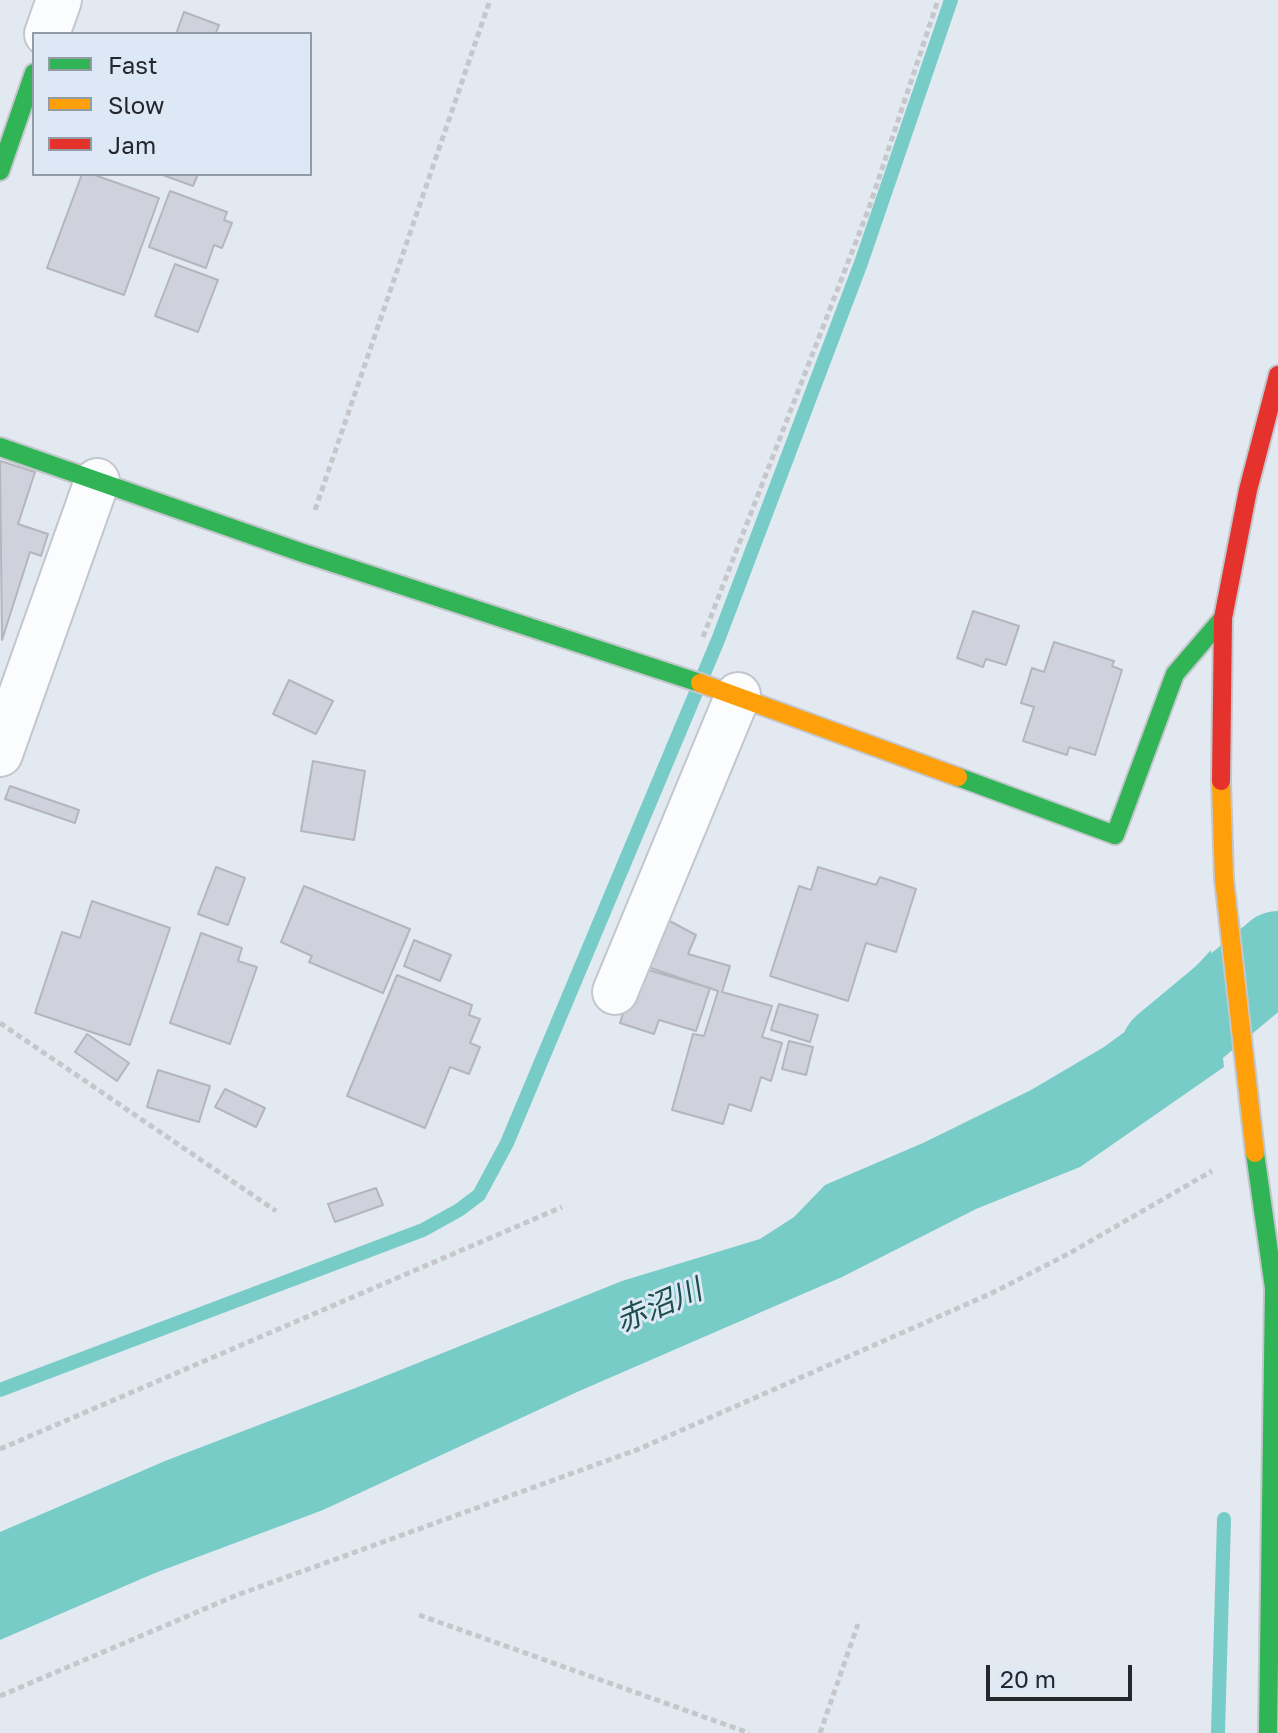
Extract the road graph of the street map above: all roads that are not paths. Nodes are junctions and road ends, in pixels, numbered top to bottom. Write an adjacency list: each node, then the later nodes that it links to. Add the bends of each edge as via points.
1 (59, 0): 2 (street)
2 (48, 32)
3 (32, 79): 4 (street)
4 (0, 171)
5 (1278, 375): 8 (street)
6 (0, 447): 7 (street)
7 (97, 481): 9 (street); 10 (street)
8 (1223, 618): 9 (street, via 1175,674 1115,835); 12 (street, via 1224,879 1274,1288)
9 (731, 692): 11 (street)
10 (0, 754)
11 (615, 992)
12 (1268, 1733)

